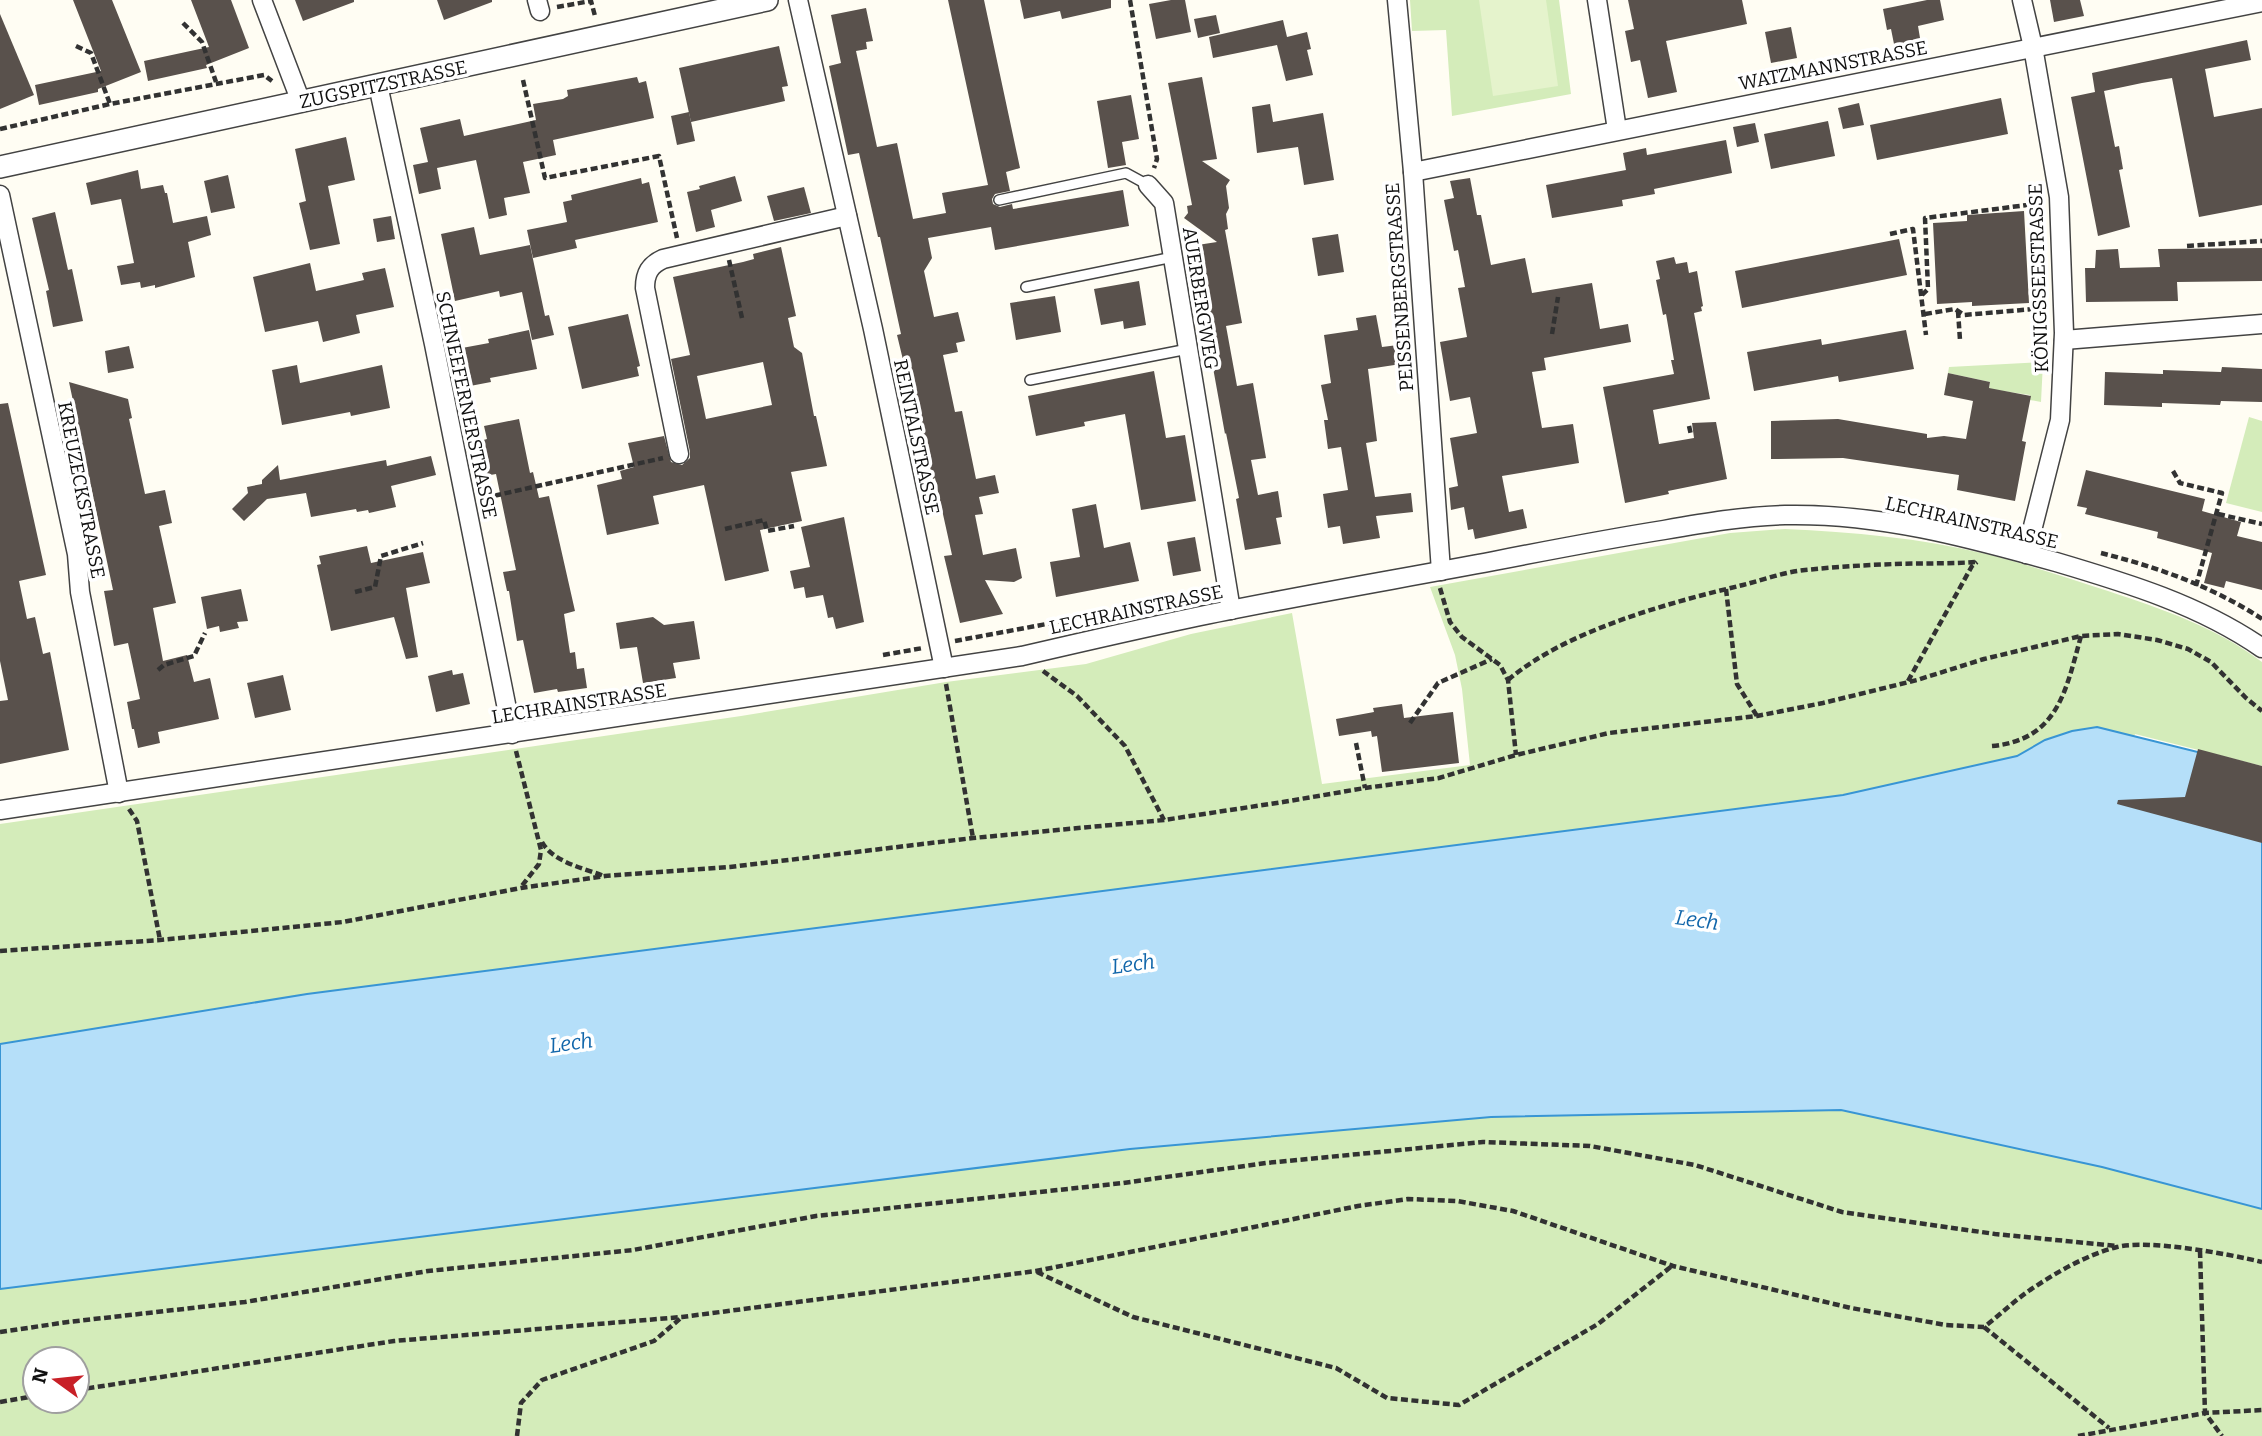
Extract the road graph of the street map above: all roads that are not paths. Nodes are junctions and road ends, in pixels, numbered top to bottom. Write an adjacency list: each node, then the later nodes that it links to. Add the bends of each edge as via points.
1 (262, 0): 10 (street)
2 (767, 0): 9 (street, ZUGSPITZSTRASSE)
3 (799, 0): 17 (street, REINTALSTRASSE)
4 (1397, 0): 13 (street, PEISSENBERGSTRASSE)
5 (1597, 0): 11 (street)
6 (2022, 0): 8 (street, KÖNIGSSEESTRASSE)
7 (2262, 2): 8 (street, WATZMANNSTRASSE)
8 (2033, 47): 11 (street, WATZMANNSTRASSE); 21 (street, KÖNIGSSEESTRASSE, via 2059,197)
9 (378, 85): 10 (street, ZUGSPITZSTRASSE); 30 (street, SCHNEEFERNERSTRASSE)
10 (301, 102): 12 (street, ZUGSPITZSTRASSE)
11 (1617, 130): 13 (street, WATZMANNSTRASSE)
12 (0, 167)
13 (1413, 172): 26 (street, PEISSENBERGSTRASSE)
14 (1148, 185): 16 (lane, via 1126,173); 18 (street, AUERBERGWEG, via 1164,203)
15 (0, 195): 31 (street, KREUZECKSTRASSE, via 77,555 84,618)
16 (999, 200)
17 (847, 216): 24 (street, via 654,263 645,279); 29 (street, REINTALSTRASSE)
18 (1173, 257): 19 (lane); 22 (street, AUERBERGWEG)
19 (1026, 287)
20 (2262, 324): 21 (street)
21 (2064, 340): 25 (street, KÖNIGSSEESTRASSE, via 2060,420)
22 (1188, 349): 23 (lane); 27 (street, AUERBERGWEG)
23 (1030, 380)
24 (679, 454)
25 (2026, 554): 26 (street, LECHRAINSTRASSE, via 1886,521 1786,515 1689,526); 28 (street, LECHRAINSTRASSE, via 2190,607)
26 (1441, 571): 27 (street, LECHRAINSTRASSE)
27 (1231, 610): 29 (street, LECHRAINSTRASSE, via 1022,656)
28 (2262, 648)
29 (944, 668): 30 (street, LECHRAINSTRASSE)
30 (512, 734): 31 (street, LECHRAINSTRASSE)
31 (119, 793): 32 (street, LECHRAINSTRASSE)
32 (0, 810)

